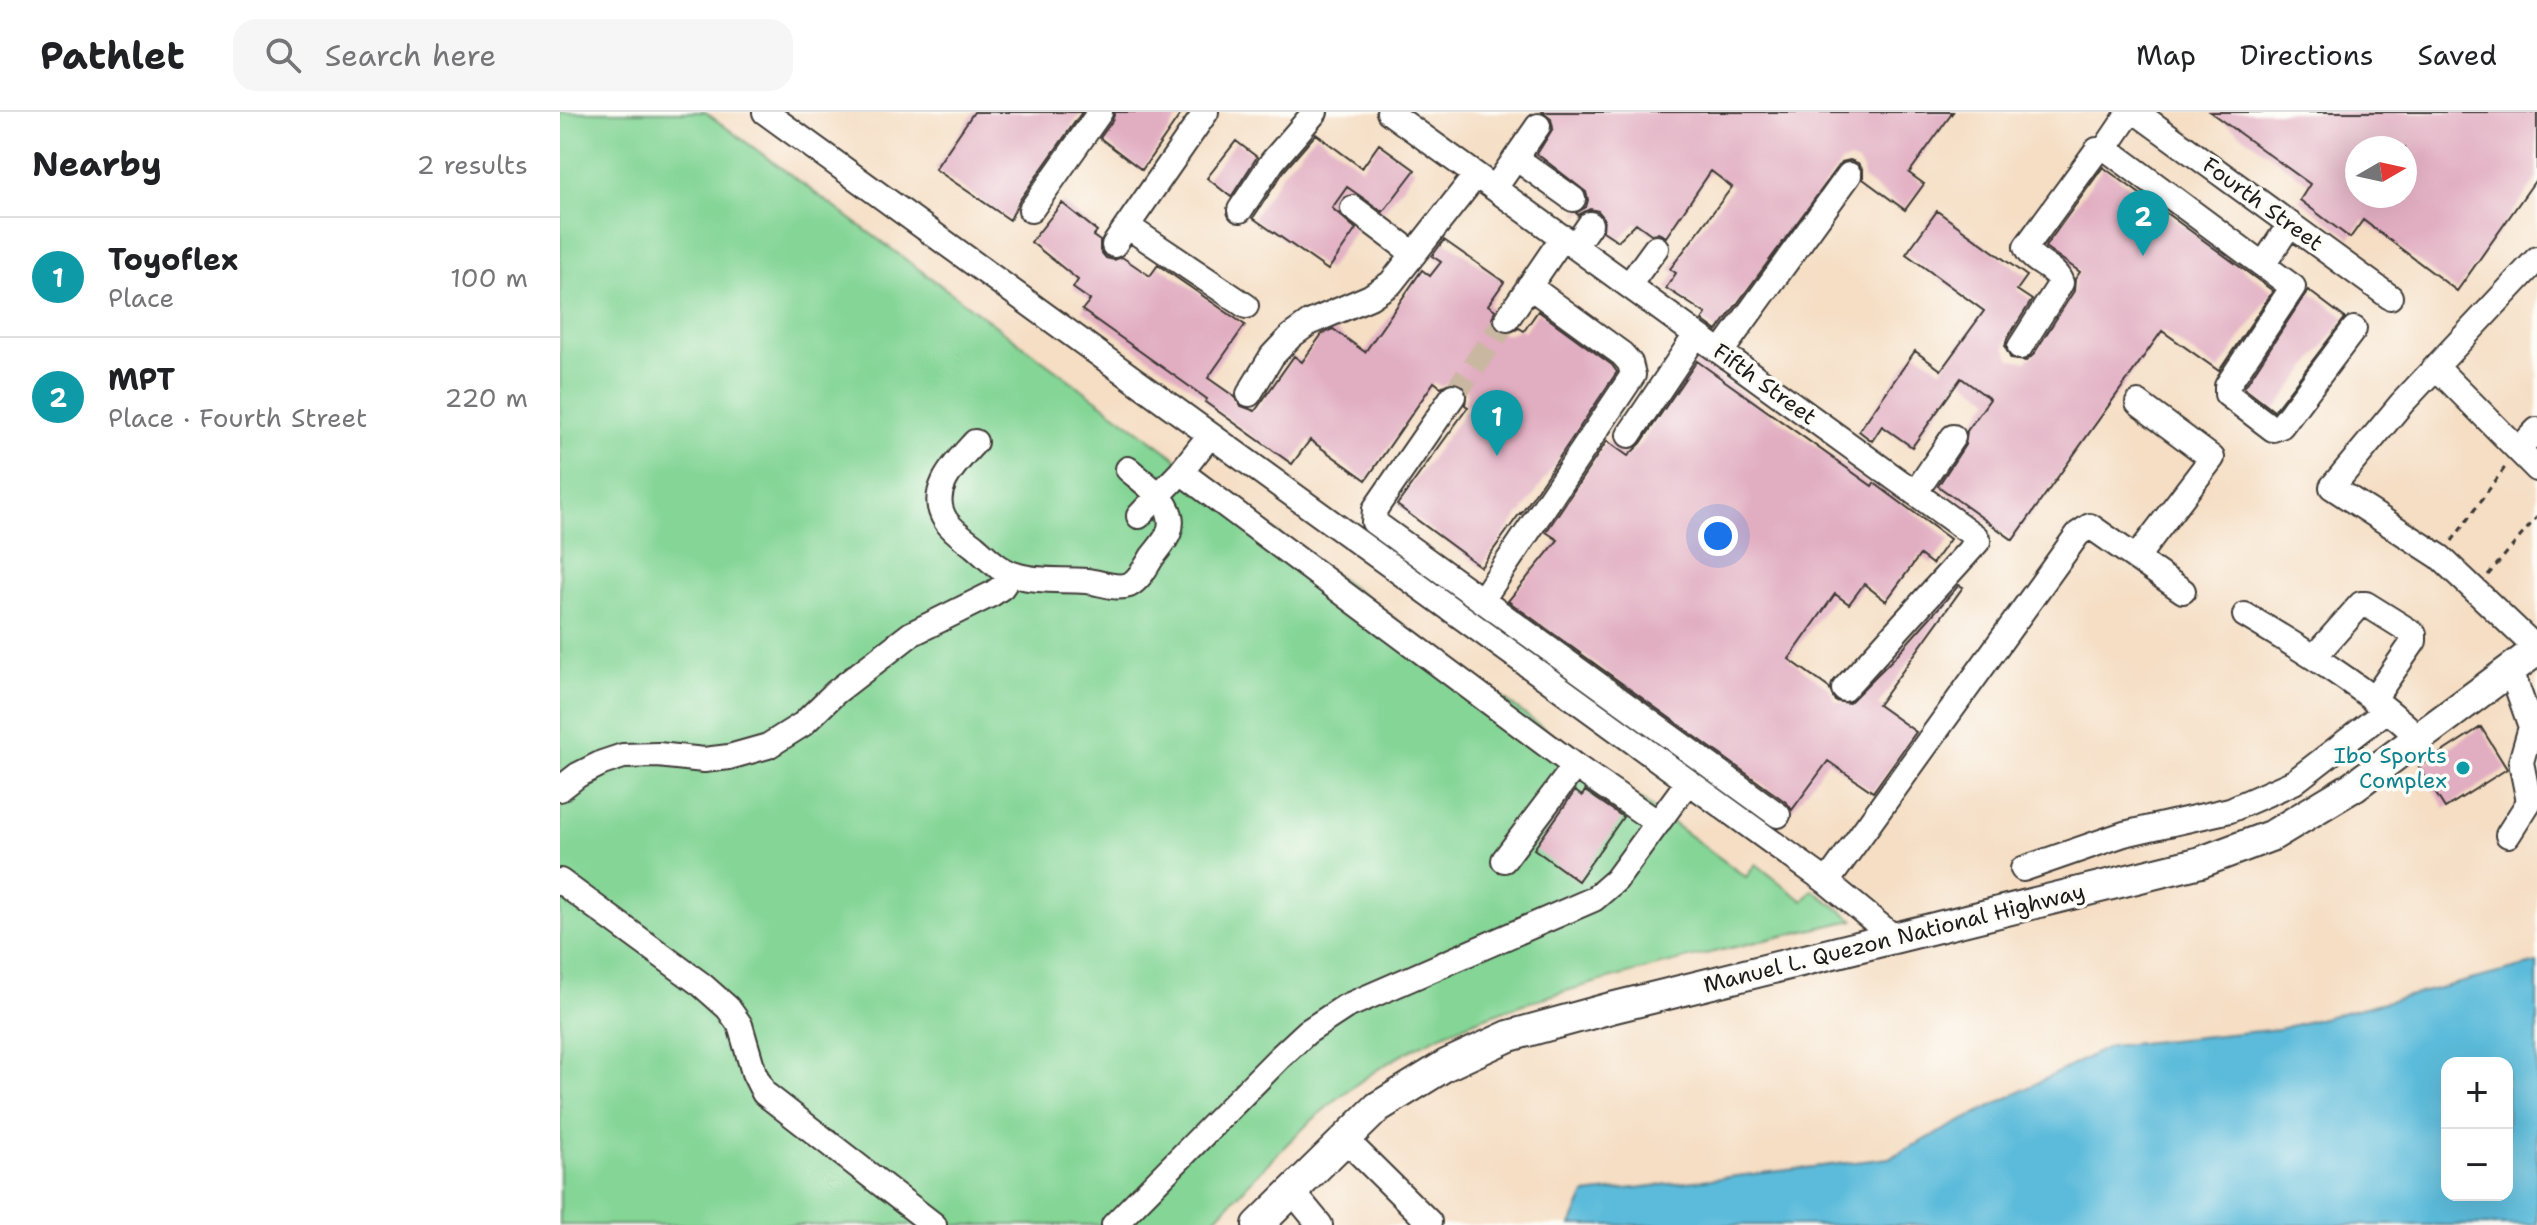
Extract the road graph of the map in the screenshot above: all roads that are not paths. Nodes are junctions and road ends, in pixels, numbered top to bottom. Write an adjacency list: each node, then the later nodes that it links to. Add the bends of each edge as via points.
1 (765, 112): 38 (street)
2 (1100, 112): 15 (street)
3 (1206, 112): 27 (street, via 1121,236)
4 (1315, 112): 16 (street)
5 (1389, 112): 12 (street, Fifth Street)
6 (2130, 112): 9 (street)
7 (2136, 112): 18 (street, Fourth Street)
8 (1538, 126): 10 (street)
9 (2105, 149): 23 (street); 31 (street, via 2097,150 2026,247 2060,276 2061,283)
10 (1516, 158): 12 (street); 13 (street)
11 (1849, 175): 32 (street)
12 (1486, 182): 19 (street, Fifth Street); 21 (street)
13 (1573, 199)
14 (1353, 208): 21 (street)
15 (1031, 210)
16 (1240, 210)
17 (1590, 224): 19 (street)
18 (2290, 224): 23 (street); 26 (street, Fourth Street)
19 (1569, 242): 24 (street, Fifth Street); 25 (street)
20 (1656, 248): 24 (street)
21 (1414, 254): 34 (street, via 1391,283 1291,336)
22 (2537, 259): 33 (street)
23 (2263, 265): 29 (street, via 2293,287 2227,386 2227,394 2273,429 2281,426)
24 (1629, 285): 30 (street, Fifth Street)
25 (1529, 286): 28 (street); 52 (street, via 1622,354 1633,375)
26 (2390, 297)
27 (1246, 306)
28 (1507, 319)
29 (2354, 329)
30 (1696, 335): 32 (street, Fifth Street); 39 (street)
31 (2020, 347)
32 (1721, 352): 46 (street, Fifth Street)
33 (2436, 367): 42 (street); 55 (street, via 2332,487 2440,557 2476,589)
34 (1249, 394)
35 (1453, 396): 52 (street, via 1373,518)
36 (2138, 403): 49 (street, via 2212,458)
37 (2537, 430): 42 (street)
38 (1210, 435): 45 (street); 60 (street)
39 (1629, 435)
40 (1953, 437): 46 (street)
41 (975, 442): 50 (street, via 943,481 942,512 947,523)
42 (2518, 450): 44 (street)
43 (1128, 469): 47 (street)
44 (2537, 469)
45 (1181, 472): 47 (street); 59 (street)
46 (1915, 493): 56 (street, Fifth Street, via 1978,541)
47 (1160, 496): 48 (street); 50 (street, via 1170,517 1169,534 1130,584)
48 (1139, 516)
49 (2136, 558): 51 (street); 68 (street, via 2090,526 2078,534)
50 (1011, 574): 61 (street, via 992,594 911,634 803,724 768,746 704,760 623,756 578,775)
51 (2183, 591)
52 (1482, 600): 62 (street)
53 (2245, 615): 54 (street)
54 (2314, 657): 57 (street); 57 (street, via 2361,604 2414,634)
55 (2530, 657): 58 (main road, Manuel L. Quezon National Highway); 64 (street, via 2531,727 2521,762 2529,802)
56 (1844, 689)
57 (2380, 705): 58 (street); 66 (street, via 2294,782 2230,810 2124,834)
58 (2419, 738): 69 (main road, Manuel L. Quezon National Highway, via 2354,786 2273,835 2201,862)
59 (1575, 766): 63 (street); 65 (street)
60 (1687, 783): 63 (street); 68 (street)
61 (560, 789)
62 (1778, 815)
63 (1658, 823): 74 (street, via 1616,880 1594,899 1345,1007 1307,1032)
64 (2508, 835)
65 (1504, 860)
66 (2023, 869)
67 (560, 881): 73 (street, via 728,1008 740,1025 764,1093)
68 (1827, 882): 69 (street)
69 (1895, 938): 70 (main road, Manuel L. Quezon National Highway, via 1509,1036 1446,1065 1378,1107)
70 (1345, 1139): 71 (main road, Manuel L. Quezon National Highway); 72 (street)
71 (1292, 1191): 75 (main road, Manuel L. Quezon National Highway); 76 (street)
72 (1429, 1222)
73 (934, 1225)
74 (1114, 1225)
75 (1258, 1225)
76 (1320, 1225)

